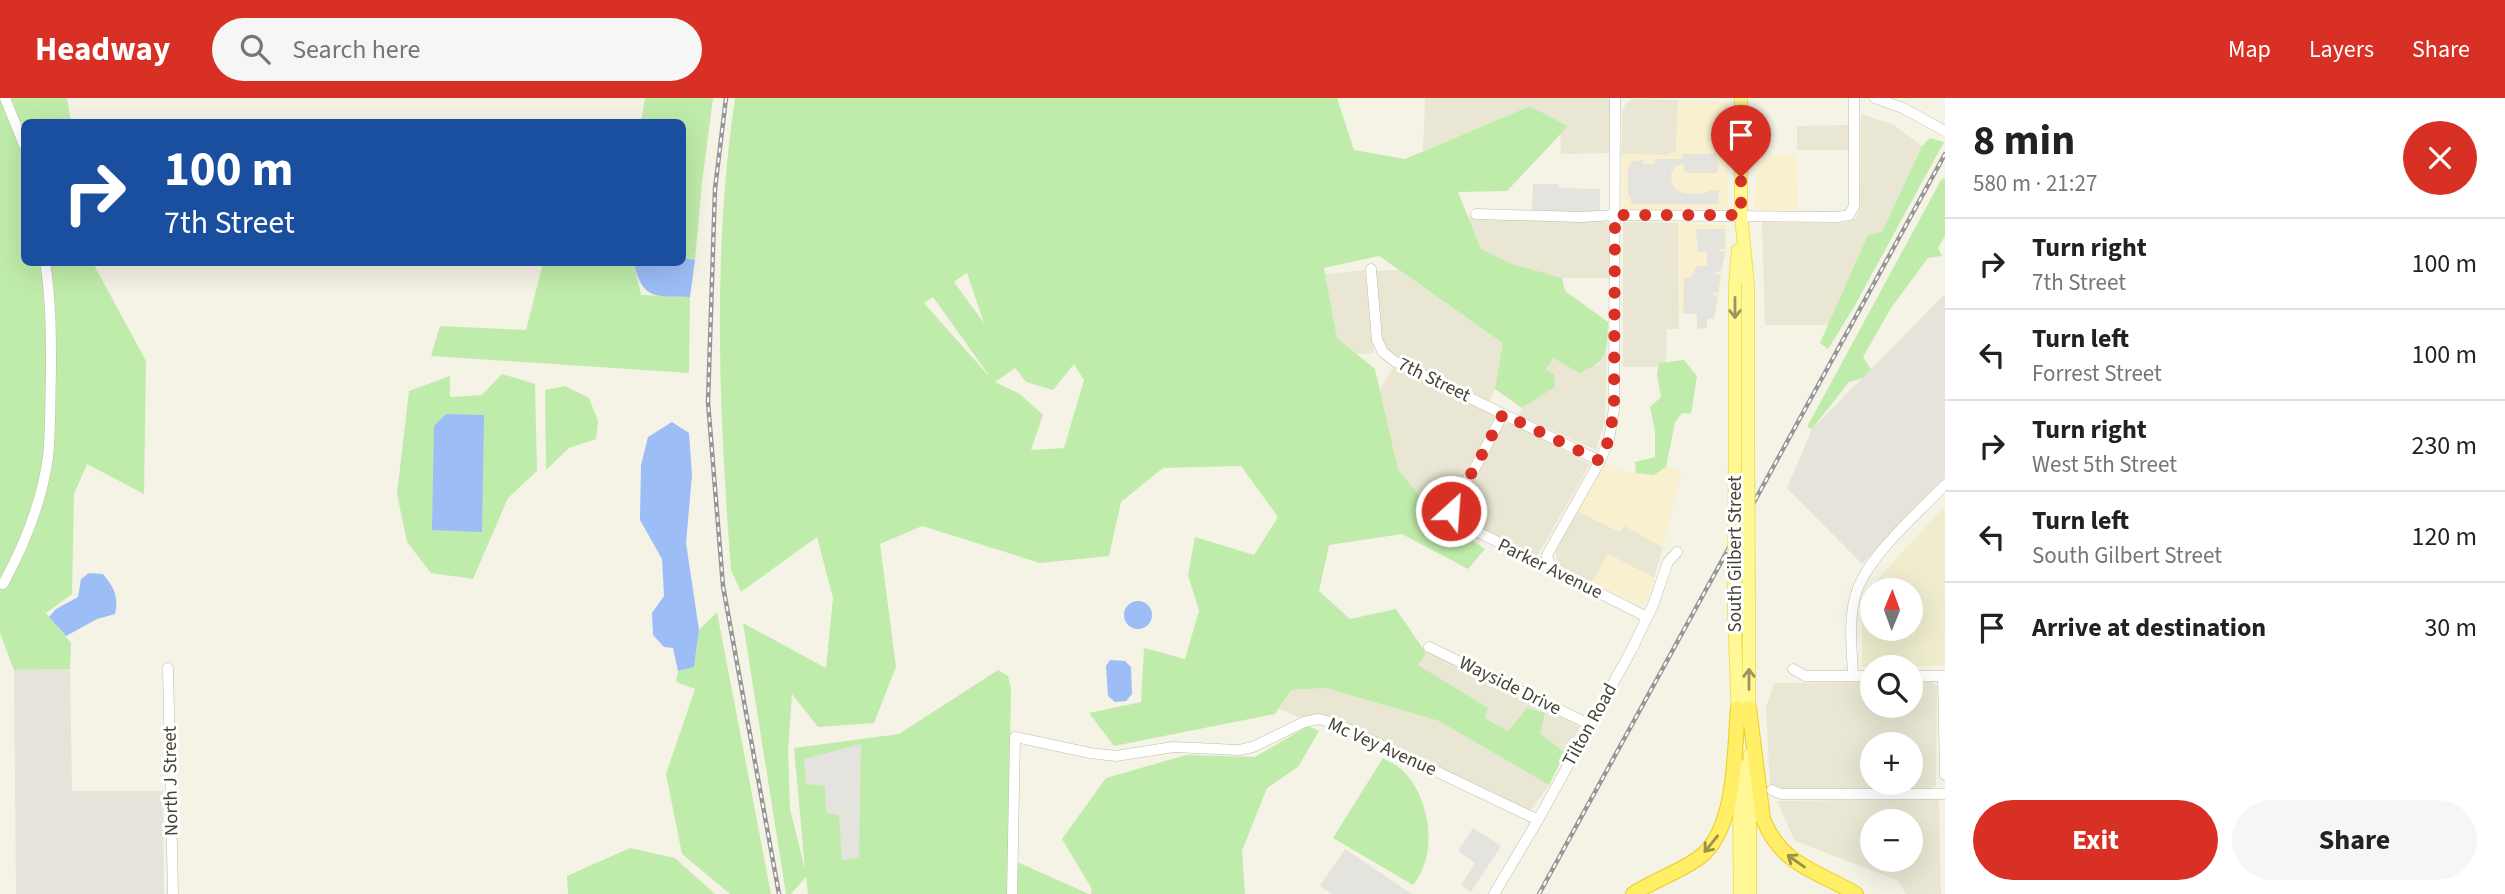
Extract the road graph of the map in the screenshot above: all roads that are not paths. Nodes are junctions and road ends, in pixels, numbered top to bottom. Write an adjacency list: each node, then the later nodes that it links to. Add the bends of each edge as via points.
1 (5, 98): 7 (street)
2 (1615, 98): 9 (street)
3 (1741, 98): 10 (main road, South Gilbert Street)
4 (1854, 98): 10 (street, via 1855,194 1849,215)
5 (1875, 98): 6 (street)
6 (1945, 131)
7 (21, 138)
8 (1476, 214): 9 (street)
9 (1615, 215): 10 (street); 15 (street, via 1614,409)
10 (1741, 215): 14 (main road, South Gilbert Street, via 1735,286)
11 (47, 266): 19 (street, via 51,337 47,458 34,512)
12 (1371, 269): 13 (street, 7th Street, via 1377,340 1383,352)
13 (1503, 414): 15 (street, 7th Street); 18 (street, Parker Avenue, via 1451,511 1454,520)
14 (1742, 452): 28 (main road, South Gilbert Street, one-way to 14, bridge, via 1749,607); 28 (main road, South Gilbert Street, bridge, via 1734,608)
15 (1600, 461): 18 (street, via 1547,555)
16 (1945, 485): 24 (street, via 1864,573 1851,617)
17 (1677, 552): 20 (street, Tilton Road, via 1668,562)
18 (1551, 570): 20 (street, Parker Avenue)
19 (3, 584)
20 (1647, 617): 29 (street, Tilton Road)
21 (1429, 647): 29 (street, Wayside Drive)
22 (168, 668): 34 (street, North J Street)
23 (1793, 669): 24 (street, via 1805,676)
24 (1853, 676): 25 (street)
25 (1860, 676)
26 (1923, 676): 27 (street)
27 (1944, 676): 30 (street)
28 (1744, 708): 37 (highway, one-way to 37, via 1728,812 1720,833 1702,856); 38 (main road, South Gilbert Street); 39 (main road, South Gilbert Street); 40 (highway, one-way to 28, via 1795,862 1768,832)
29 (1591, 726): 33 (street, Tilton Road)
30 (1945, 775)
31 (1772, 790): 32 (street, via 1781,794)
32 (1945, 794)
33 (1538, 820): 35 (street, Mc Vey Avenue, via 1319,719 1239,750 1173,747 1116,756 1015,737); 36 (street, Tilton Road)
34 (173, 894)
35 (1012, 894)
36 (1494, 894)
37 (1633, 894)
38 (1740, 894)
39 (1750, 894)
40 (1856, 894)

